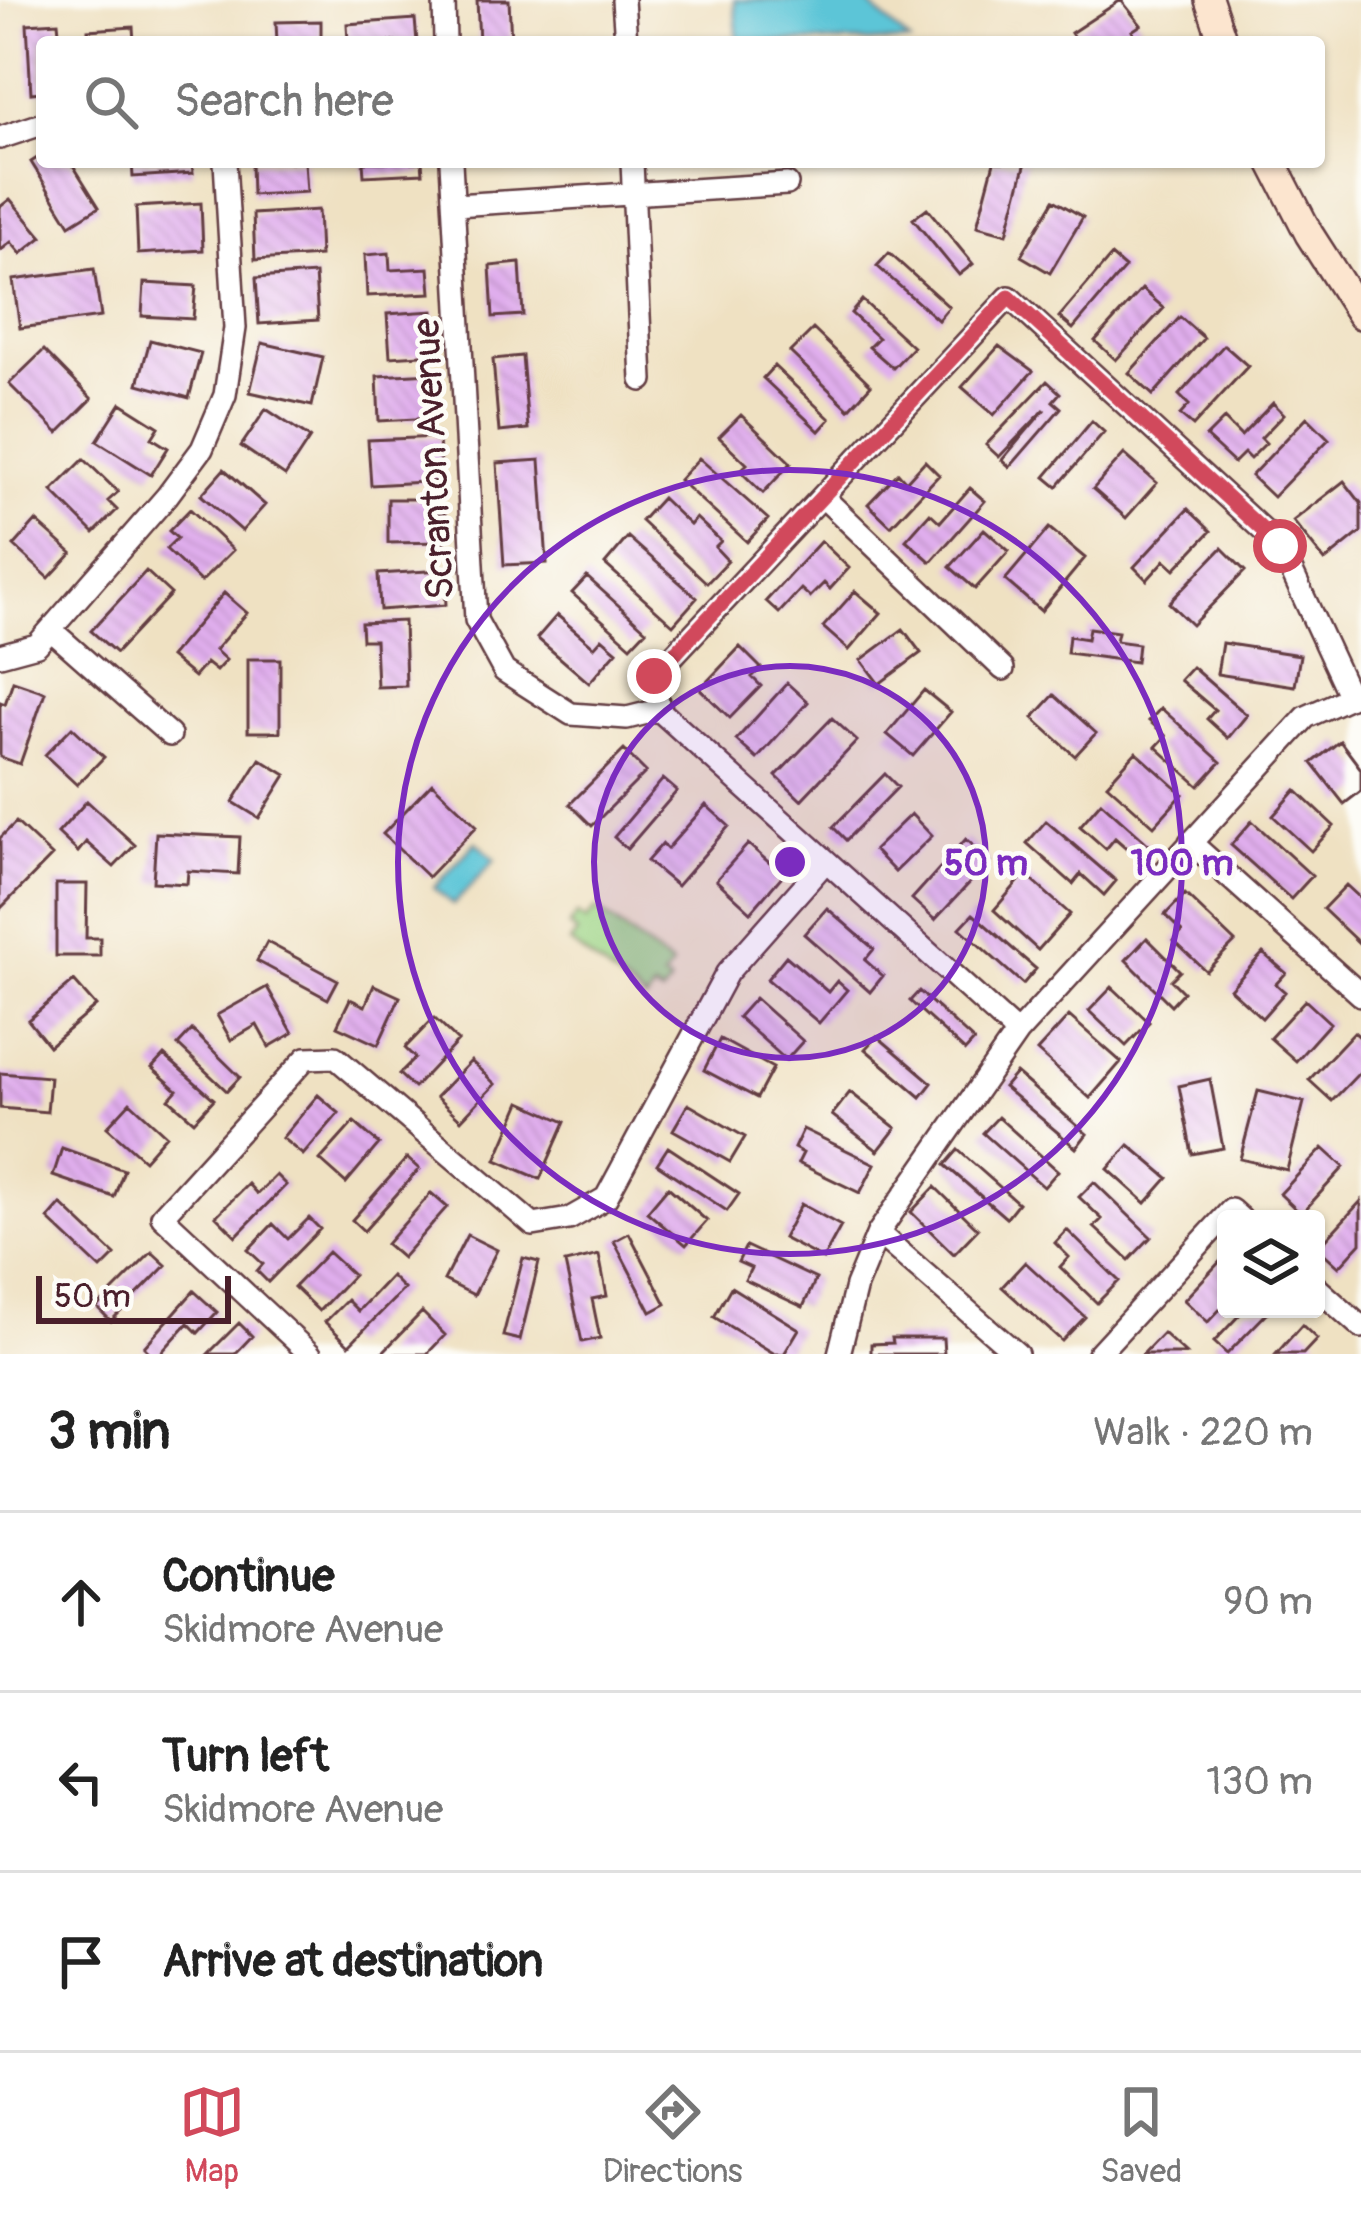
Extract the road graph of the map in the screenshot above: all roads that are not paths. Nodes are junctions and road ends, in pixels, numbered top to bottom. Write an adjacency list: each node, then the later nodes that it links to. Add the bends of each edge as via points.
1 (444, 0): 4 (street)
2 (623, 0): 5 (street)
3 (1209, 0): 6 (main road)
4 (445, 36)
5 (626, 36)
6 (1221, 36)
7 (36, 126): 8 (street)
8 (0, 138)
9 (225, 168): 19 (street, via 235,328 224,395 202,449)
10 (452, 168): 15 (street, Scranton Avenue)
11 (632, 168): 14 (street)
12 (1275, 168): 16 (main road)
13 (787, 184): 14 (street)
14 (634, 194): 15 (street); 17 (street)
15 (454, 205): 23 (street, Scranton Avenue, via 476,620 504,671 571,714 628,718)
16 (1361, 315)
17 (642, 380)
18 (823, 496): 21 (street); 22 (street, via 1009,297 1280,546); 23 (street, via 654,676)
19 (51, 630): 20 (street, via 37,645); 24 (street)
20 (0, 655)
21 (1003, 669)
22 (1355, 694): 25 (street, via 1306,717)
23 (659, 710): 26 (street)
24 (170, 735)
25 (1190, 842): 27 (street); 28 (street)
26 (826, 861): 28 (street); 33 (street, via 728,974 606,1198 569,1220 533,1226 335,1057 306,1058 161,1216)
27 (1361, 995)
28 (1017, 1033): 30 (street)
29 (1217, 1225): 36 (street)
30 (878, 1233): 34 (street); 35 (street)
31 (1325, 1295): 32 (street)
32 (1361, 1327)
33 (310, 1354)
34 (839, 1354)
35 (1017, 1354)
36 (1098, 1354)

